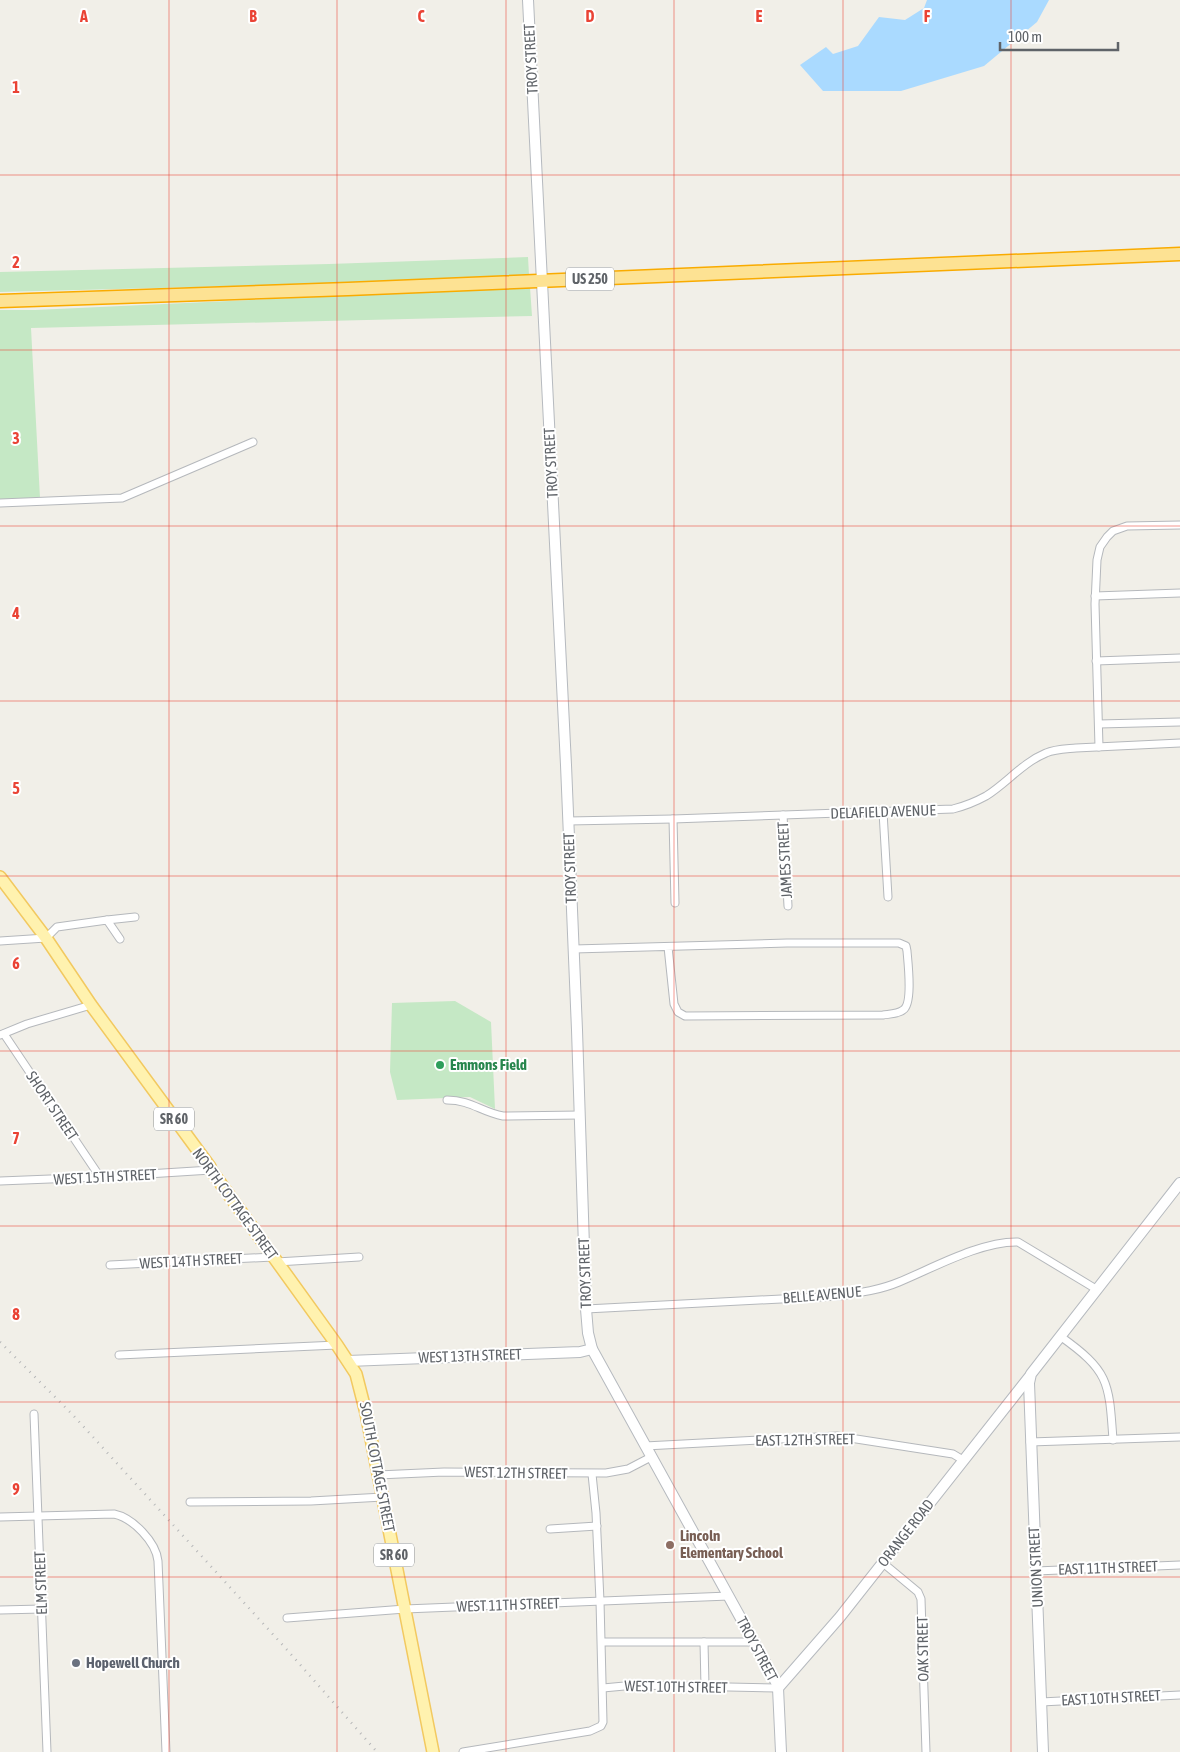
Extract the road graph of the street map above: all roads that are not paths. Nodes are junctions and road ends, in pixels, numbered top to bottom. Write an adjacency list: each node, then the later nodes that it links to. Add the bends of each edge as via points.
1 (528, 0): 3 (main road, TROY STREET)
2 (1180, 254): 3 (highway, US 250)
3 (542, 282): 4 (highway, US 250); 19 (main road, TROY STREET)
4 (0, 301)
5 (253, 442): 6 (street, via 122,498)
6 (0, 503)
7 (1180, 525): 9 (street, via 1127,526 1113,531 1099,552)
8 (1180, 593): 9 (street)
9 (1095, 596): 11 (street)
10 (1180, 658): 11 (street)
11 (1096, 661): 13 (street)
12 (1180, 722): 13 (street)
13 (1099, 724): 15 (street)
14 (1180, 743): 15 (street, DELAFIELD AVENUE)
15 (1099, 747): 16 (street, DELAFIELD AVENUE, via 1047,752 1020,768 986,796 953,809)
16 (883, 812): 17 (street, DELAFIELD AVENUE); 21 (street)
17 (783, 814): 18 (street, DELAFIELD AVENUE); 23 (street, JAMES STREET)
18 (673, 819): 19 (street, DELAFIELD AVENUE); 22 (street)
19 (568, 820): 30 (main road, TROY STREET)
20 (0, 877): 26 (main road, NORTH COTTAGE STREET / SR 60)
21 (888, 896)
22 (675, 903)
23 (788, 906)
24 (135, 917): 25 (street)
25 (107, 920): 26 (street, via 57,927); 27 (street)
26 (46, 938): 28 (street); 31 (main road, NORTH COTTAGE STREET / SR 60)
27 (120, 939)
28 (0, 941)
29 (668, 947): 29 (street, via 674,1004 684,1016 883,1015 902,1011 907,1006 908,951 902,944); 30 (street)
30 (574, 949): 34 (main road, TROY STREET)
31 (91, 1005): 32 (street); 35 (main road, NORTH COTTAGE STREET / SR 60)
32 (2, 1035): 36 (street, SHORT STREET)
33 (447, 1100): 34 (street, via 464,1101 503,1116)
34 (580, 1115): 43 (main road, TROY STREET)
35 (211, 1170): 36 (street, WEST 15TH STREET); 40 (main road, NORTH COTTAGE STREET / SR 60)
36 (100, 1177): 37 (street, WEST 15TH STREET)
37 (0, 1181)
38 (1180, 1183): 42 (main road, ORANGE ROAD)
39 (358, 1257): 40 (street, WEST 14TH STREET)
40 (275, 1260): 41 (street, WEST 14TH STREET); 45 (main road, NORTH COTTAGE STREET / SR 60)
41 (110, 1265)
42 (1096, 1289): 43 (street, BELLE AVENUE, via 1018,1242 1009,1242 997,1243 945,1262 897,1283 858,1293); 44 (main road, ORANGE ROAD)
43 (586, 1309): 46 (main road, TROY STREET)
44 (1060, 1336): 49 (main road, ORANGE ROAD); 52 (street, via 1090,1359 1104,1378 1109,1394)
45 (337, 1344): 47 (street); 48 (main road, NORTH COTTAGE STREET / SR 60)
46 (592, 1349): 48 (main road, WEST 13TH STREET); 54 (main road, TROY STREET)
47 (119, 1355)
48 (348, 1361): 58 (main road, SOUTH COTTAGE STREET / SR 60, via 360,1385)
49 (1030, 1378): 53 (main road, UNION STREET); 56 (main road, ORANGE ROAD)
50 (34, 1414): 61 (street, ELM STREET)
51 (1180, 1437): 52 (street)
52 (1112, 1440): 53 (street)
53 (1030, 1442): 67 (main road, UNION STREET)
54 (645, 1446): 55 (main road, TROY STREET); 56 (street, EAST 12TH STREET, via 837,1436 953,1454)
55 (651, 1457): 57 (street, WEST 12TH STREET, via 620,1472); 68 (main road, TROY STREET)
56 (963, 1460): 65 (main road, ORANGE ROAD)
57 (592, 1474): 58 (street, WEST 12TH STREET, via 444,1472); 63 (street)
58 (378, 1475): 59 (main road, SOUTH COTTAGE STREET / SR 60)
59 (383, 1497): 60 (street); 71 (main road, SOUTH COTTAGE STREET / SR 60)
60 (190, 1502)
61 (38, 1516): 62 (street); 70 (street, ELM STREET); 83 (street, via 106,1514 125,1517 135,1524 156,1551)
62 (0, 1517)
63 (596, 1526): 64 (street); 69 (street)
64 (550, 1529)
65 (883, 1563): 79 (main road, ORANGE ROAD); 87 (street, OAK STREET, via 918,1592 921,1599)
66 (1180, 1565): 67 (street, EAST 11TH STREET)
67 (1036, 1571): 81 (main road, UNION STREET)
68 (729, 1596): 69 (street, WEST 11TH STREET); 76 (main road, TROY STREET)
69 (600, 1602): 71 (street, WEST 11TH STREET); 74 (street)
70 (42, 1609): 72 (street); 82 (street, ELM STREET)
71 (405, 1609): 73 (street, WEST 11TH STREET); 84 (main road, SOUTH COTTAGE STREET / SR 60)
72 (0, 1610)
73 (287, 1618)
74 (602, 1642): 75 (street); 78 (street)
75 (704, 1642): 76 (street); 77 (street)
76 (754, 1642): 79 (main road, TROY STREET)
77 (705, 1687): 78 (street, WEST 10TH STREET, via 634,1685); 79 (street, WEST 10TH STREET)
78 (603, 1688): 85 (street, WEST 10TH STREET, via 603,1722 598,1729)
79 (778, 1688): 86 (main road)
80 (1180, 1694): 81 (street, EAST 10TH STREET)
81 (1041, 1702): 88 (main road, UNION STREET)
82 (47, 1752)
83 (166, 1752)
84 (433, 1752)
85 (463, 1752)
86 (781, 1752)
87 (926, 1752)
88 (1043, 1752)

